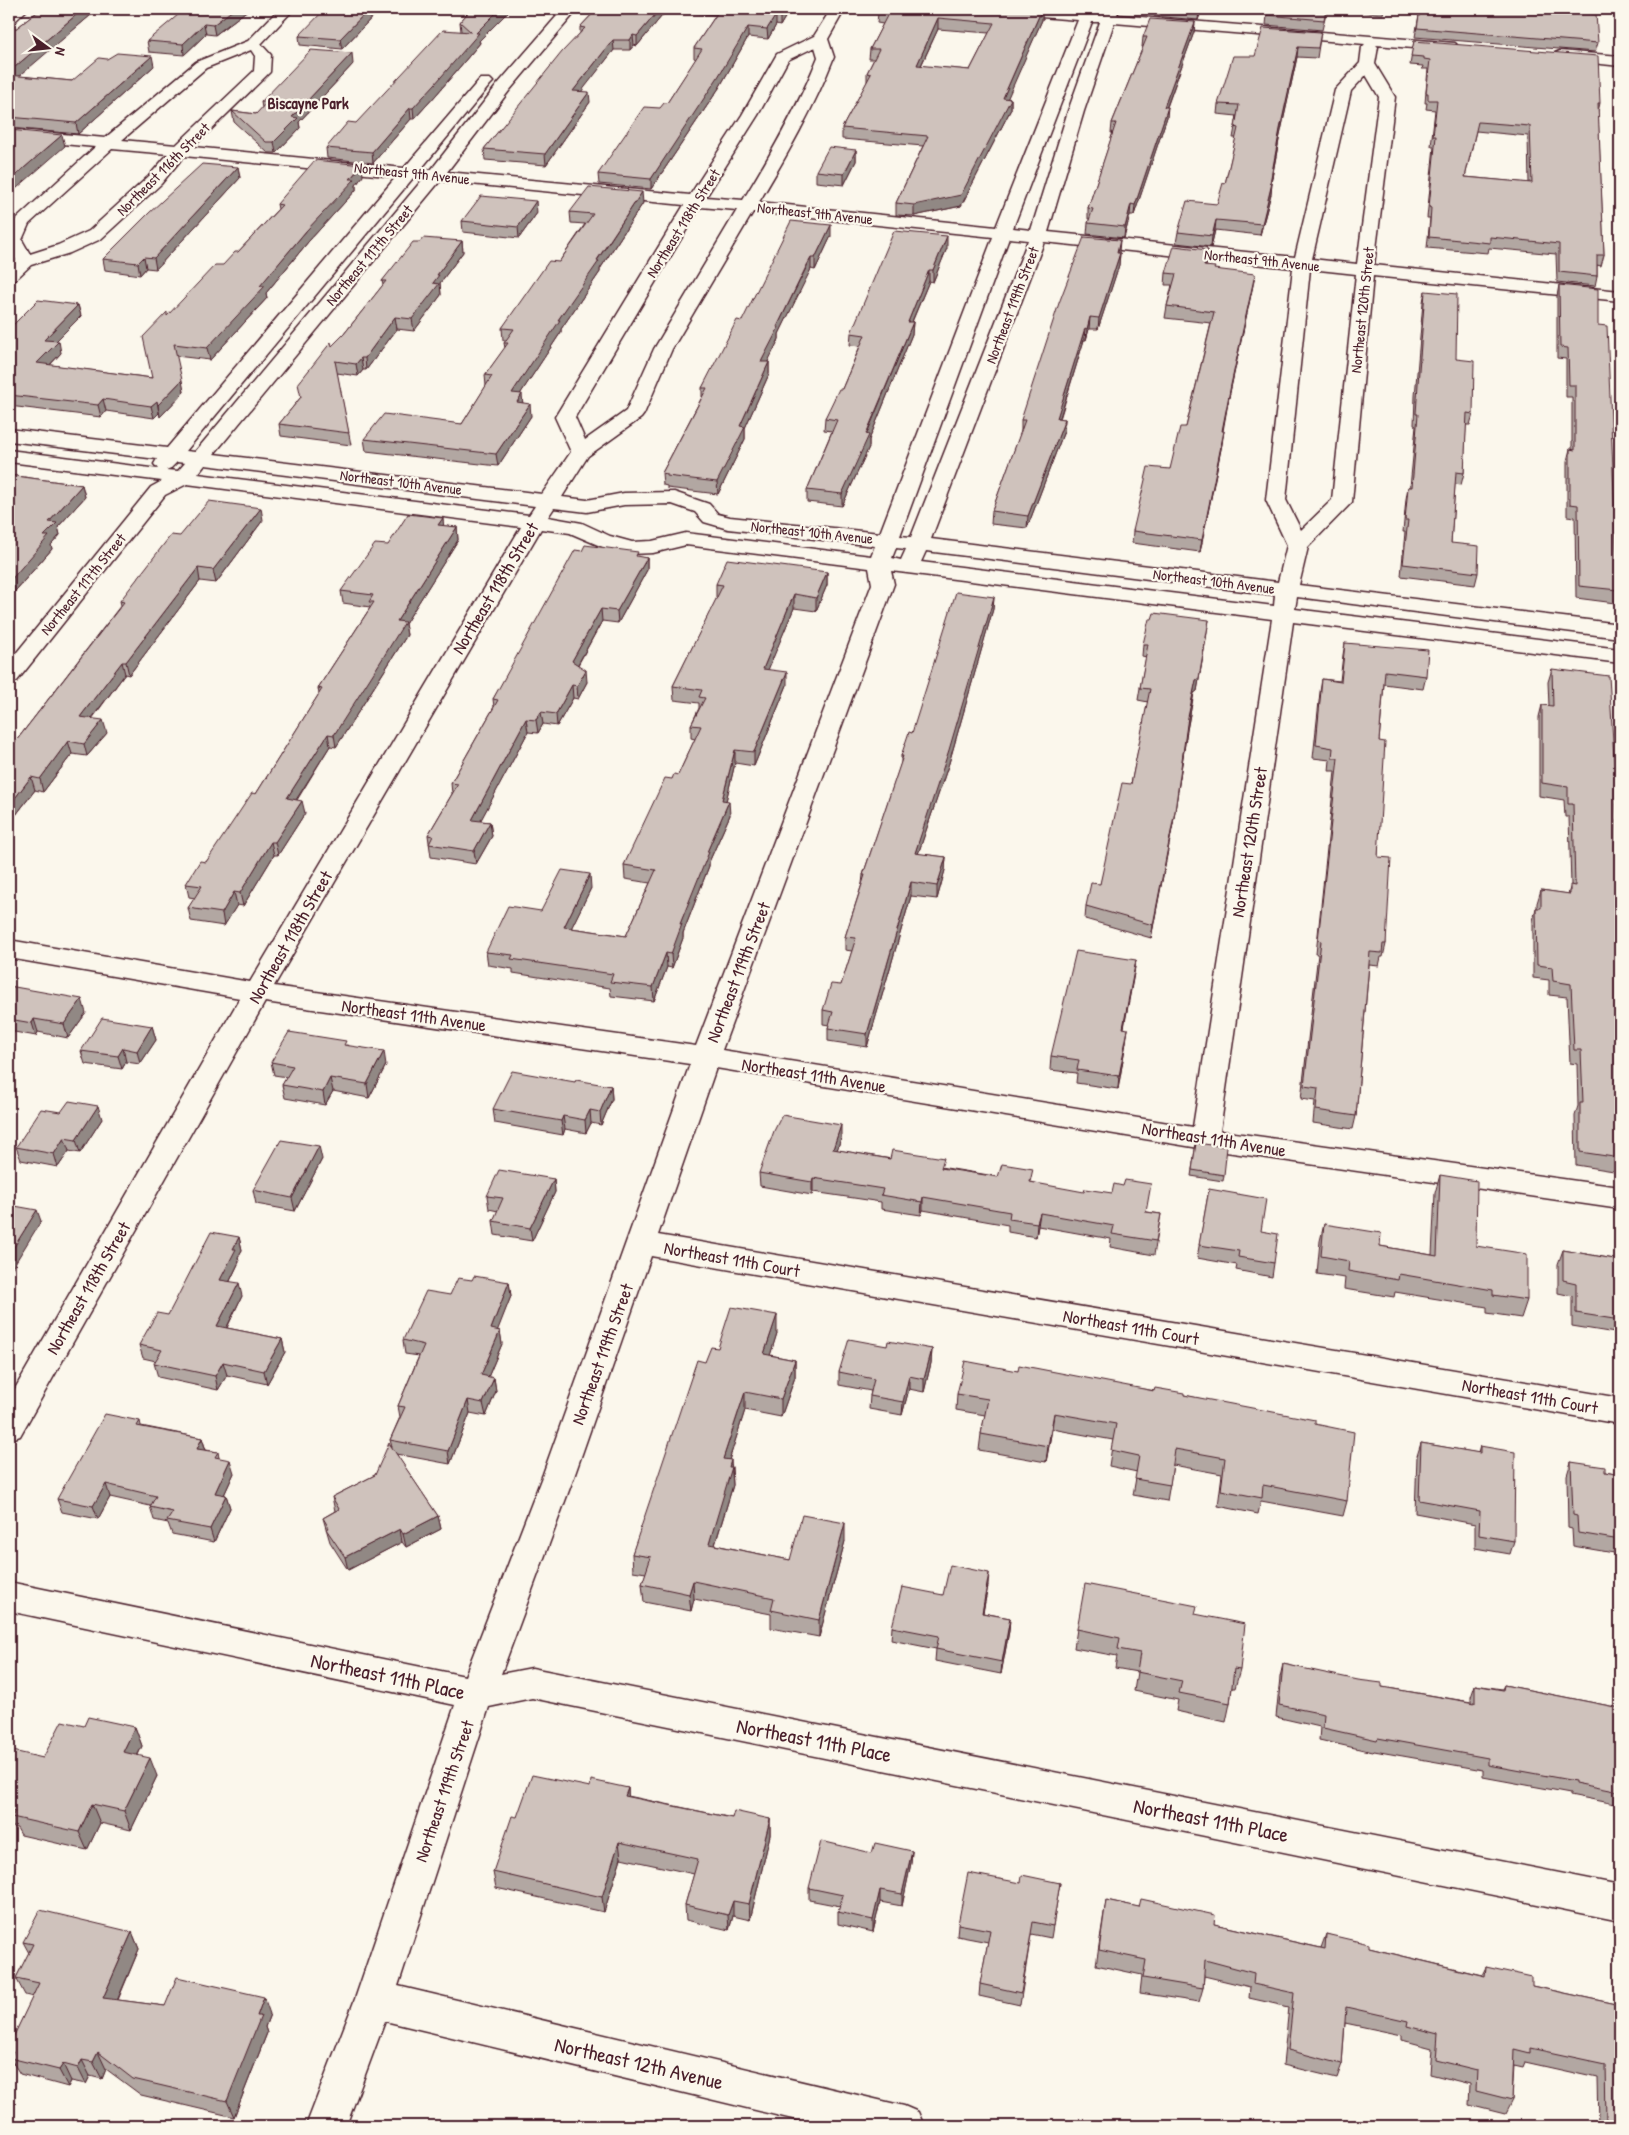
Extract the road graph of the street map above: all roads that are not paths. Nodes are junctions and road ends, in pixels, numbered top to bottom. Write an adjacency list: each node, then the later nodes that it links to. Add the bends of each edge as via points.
1 (287, 9): 10 (street)
2 (571, 9): 19 (street, Northeast 117th Street, via 503,88)
3 (838, 9): 8 (street)
4 (991, 9): 6 (street)
5 (1110, 11): 6 (street); 7 (street); 23 (street, Northeast 119th Street)
6 (1088, 13): 22 (street, Northeast 119th Street)
7 (1373, 35): 9 (street); 13 (street)
8 (820, 39): 20 (street, Northeast 118th Street, via 782,57); 21 (street, Northeast 118th Street, via 826,57 812,92)
9 (1462, 43)
10 (253, 44): 16 (street, via 201,65); 17 (street, Northeast 116th Street, via 263,55 262,72)
11 (1620, 50): 12 (street, via 1548,50)
12 (1620, 61)
13 (1367, 64): 25 (street, via 1343,90); 26 (street, Northeast 120th Street, via 1387,97)
14 (497, 68): 18 (street, Northeast 117th Street)
15 (9, 134): 16 (street, Northeast 9th Avenue)
16 (109, 143): 17 (street, Northeast 9th Avenue); 24 (street, via 22,222 12,240)
17 (179, 152): 18 (street, Northeast 9th Avenue); 24 (street, Northeast 116th Street, via 155,180 96,235)
18 (409, 173): 19 (street, Northeast 9th Avenue); 31 (street, Northeast 117th Street)
19 (436, 175): 20 (street, Northeast 9th Avenue); 33 (street, Northeast 117th Street)
20 (694, 202): 21 (street, Northeast 9th Avenue); 30 (street, Northeast 118th Street, via 565,417)
21 (747, 206): 22 (street, Northeast 9th Avenue); 30 (street, Northeast 118th Street, via 663,349 634,414)
22 (1003, 232): 23 (street, Northeast 9th Avenue); 37 (street, Northeast 119th Street)
23 (1038, 236): 25 (street, Northeast 9th Avenue); 38 (street, Northeast 119th Street)
24 (25, 260): 27 (street, Northeast 116th Street)
25 (1302, 264): 26 (street, Northeast 9th Avenue); 39 (street, via 1276,500)
26 (1365, 270): 28 (street, Northeast 9th Avenue); 39 (street, Northeast 120th Street, via 1342,502)
27 (9, 276)
28 (1620, 296)
29 (9, 435): 31 (street, Northeast 10th Avenue)
30 (581, 452): 36 (street, Northeast 118th Street)
31 (171, 454): 33 (street, Northeast 10th Avenue); 35 (street, Northeast 117th Street)
32 (9, 456): 35 (street, Northeast 10th Avenue)
33 (200, 458): 34 (street, Northeast 117th Street); 36 (street, Northeast 10th Avenue)
34 (182, 479): 35 (street, Northeast 10th Avenue); 36 (street, Northeast 10th Avenue)
35 (156, 483): 46 (street, Northeast 117th Street)
36 (541, 511): 37 (street, Northeast 10th Avenue, via 624,499 674,498 702,508 711,518 728,523); 41 (street, Northeast 10th Avenue, via 603,541 630,548 686,539); 48 (street, Northeast 118th Street)
37 (888, 540): 38 (street, Northeast 10th Avenue); 41 (street, Northeast 119th Street)
38 (919, 544): 40 (street, Northeast 119th Street); 42 (street, Northeast 10th Avenue)
39 (1298, 545): 42 (street, Northeast 120th Street)
40 (909, 568): 41 (street, Northeast 10th Avenue); 43 (street, Northeast 10th Avenue)
41 (881, 574): 49 (street, Northeast 119th Street)
42 (1287, 590): 43 (street, Northeast 120th Street); 44 (street, Northeast 10th Avenue)
43 (1284, 615): 45 (street, Northeast 10th Avenue); 50 (street, Northeast 120th Street)
44 (1620, 631)
45 (1620, 656)
46 (9, 676)
47 (9, 949): 48 (street, Northeast 11th Avenue)
48 (257, 992): 49 (street, Northeast 11th Avenue); 54 (street, Northeast 118th Street)
49 (706, 1057): 50 (street, Northeast 11th Avenue); 52 (street, Northeast 119th Street)
50 (1205, 1139): 51 (street, Northeast 11th Avenue)
51 (1620, 1198)
52 (641, 1243): 53 (street, Northeast 11th Court); 56 (street, Northeast 119th Street)
53 (1620, 1412)
54 (9, 1427)
55 (9, 1596): 56 (street, Northeast 11th Place)
56 (476, 1694): 57 (street, Northeast 11th Place, via 532,1683); 58 (street, Northeast 119th Street)
57 (1620, 1903)
58 (374, 1999): 59 (street, Northeast 119th Street); 60 (street, Northeast 12th Avenue)
59 (326, 2126)
60 (904, 2126)

